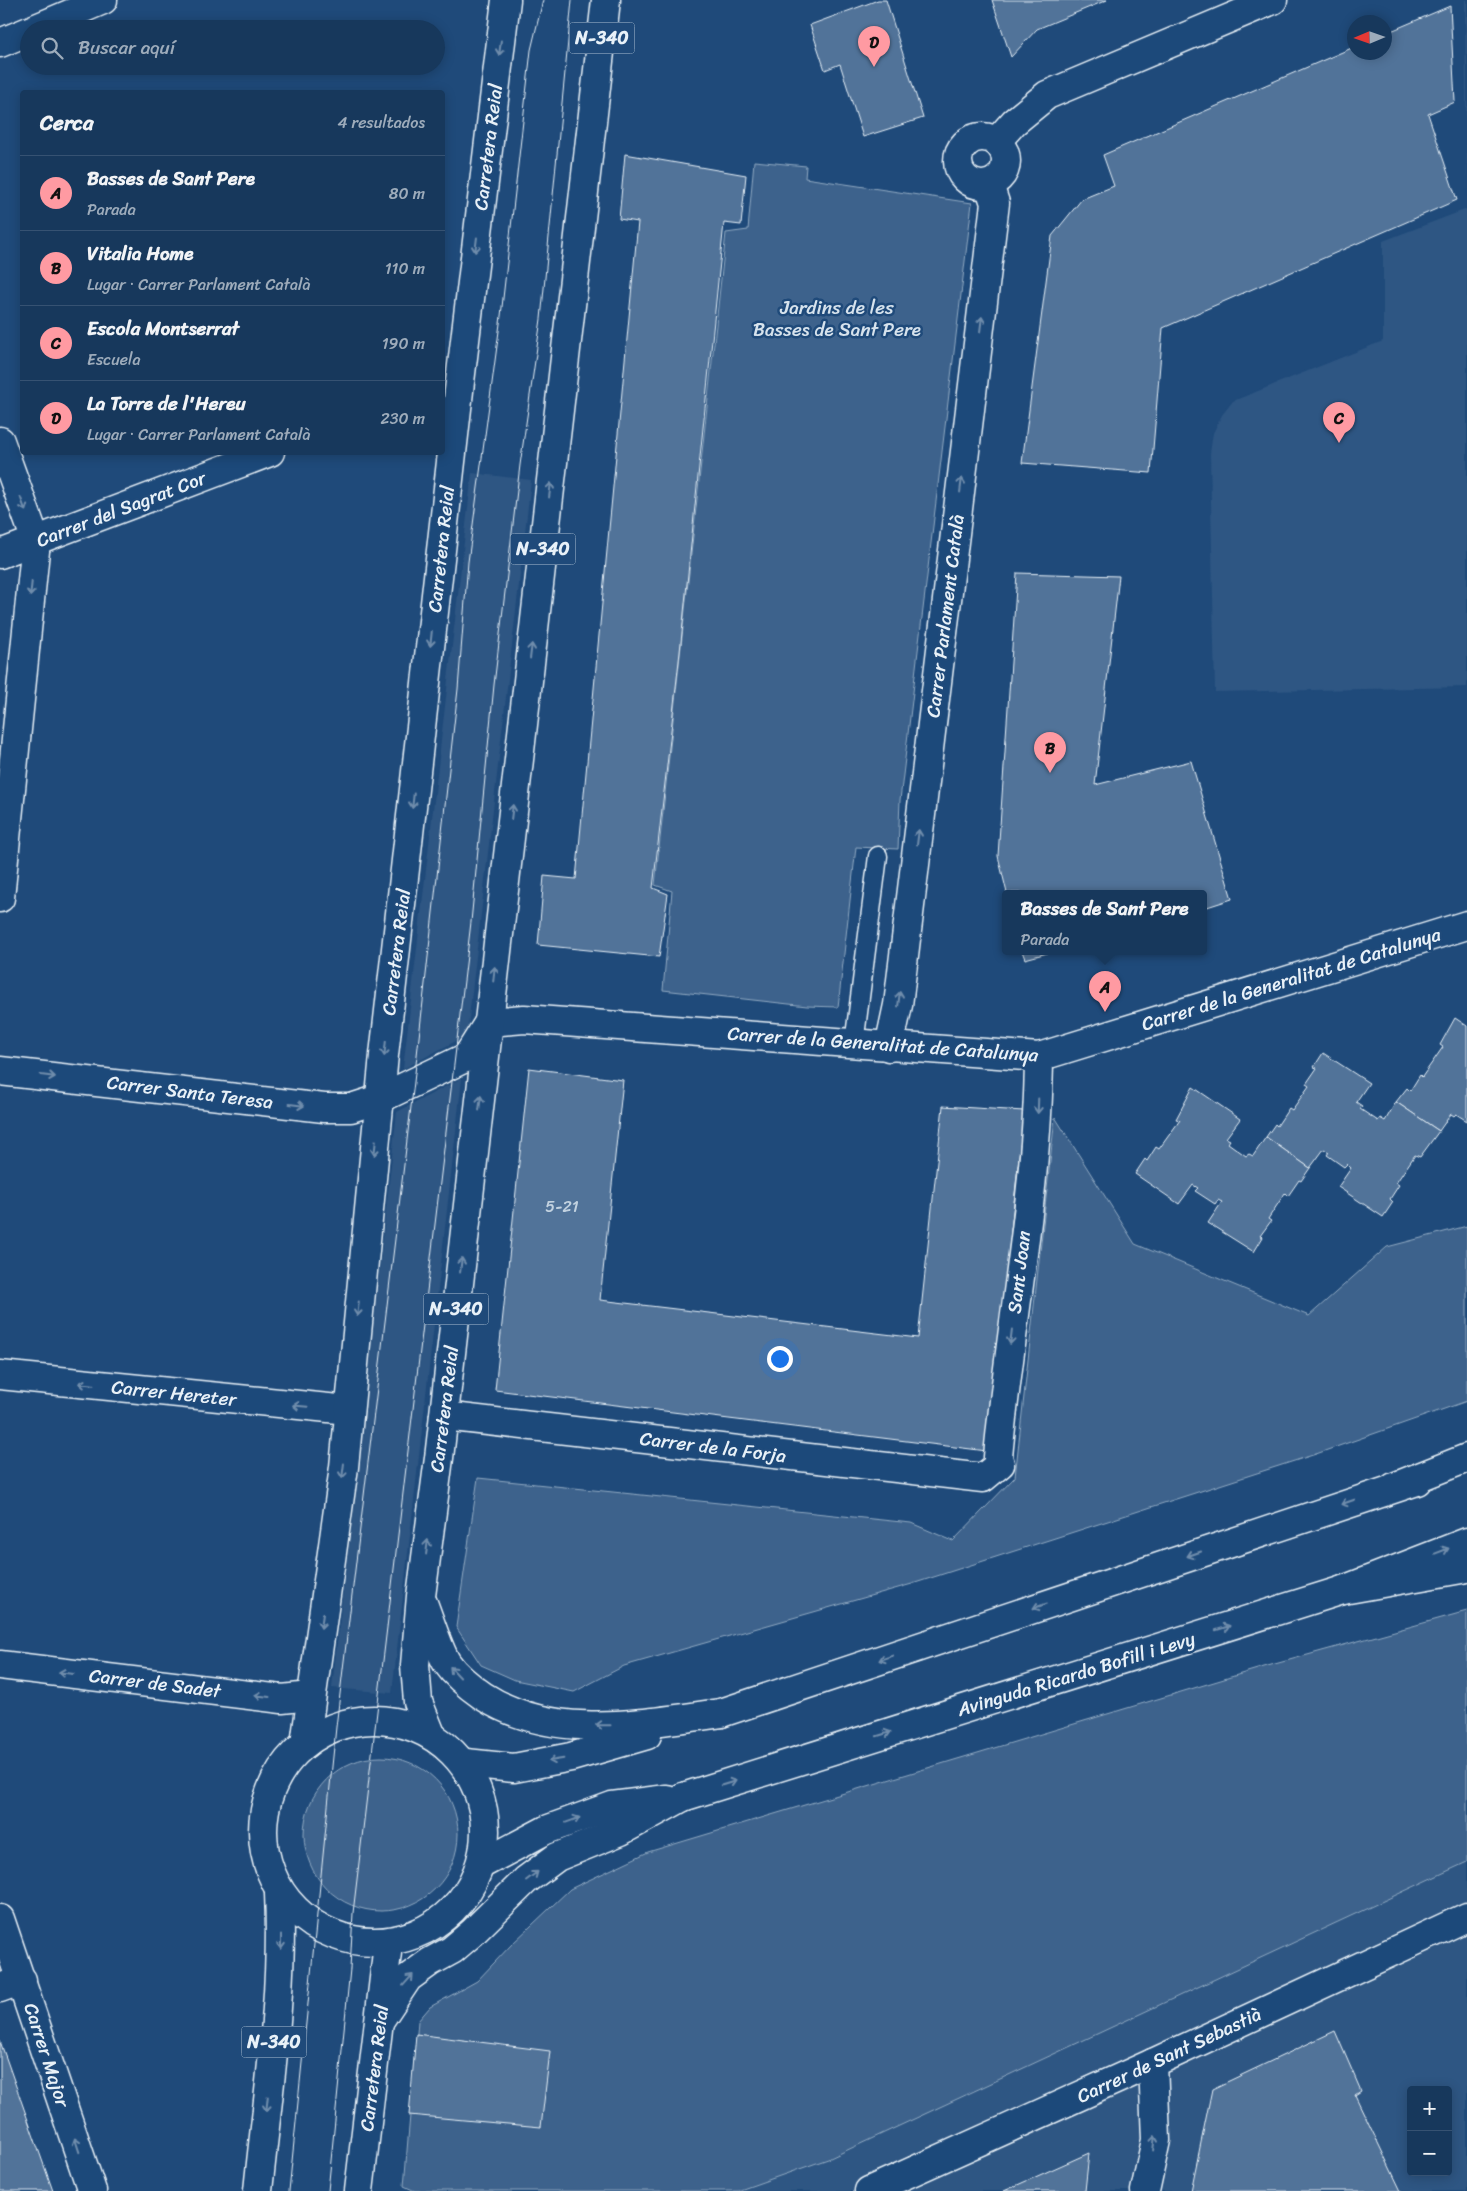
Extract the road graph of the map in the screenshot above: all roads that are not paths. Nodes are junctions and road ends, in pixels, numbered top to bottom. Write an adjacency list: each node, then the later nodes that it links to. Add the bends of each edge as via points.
1 (103, 0): 5 (main road)
2 (506, 0): 10 (main road, Carretera Reial, one-way to 10)
3 (606, 0): 20 (main road, Carretera Reial / N-340, one-way to 3)
4 (1273, 0): 8 (main road, via 1047,95)
5 (55, 20)
6 (20, 35): 7 (main road)
7 (0, 43)
8 (997, 141): 9 (main road, via 1006,151 1007,165 1001,177); 9 (main road, via 984,136 970,139 960,150 957,164 964,177 975,185)
9 (989, 185): 22 (main road, Carrer Parlament Català, one-way to 9, via 994,213 995,204)
10 (451, 385): 12 (main road, Carretera Reial, one-way to 12)
11 (0, 442): 15 (main road, one-way to 15)
12 (445, 444)
13 (262, 455): 15 (main road, Carrer del Sagrat Cor)
14 (444, 455): 25 (main road, Carretera Reial, one-way to 25)
15 (36, 541): 16 (main road, Carrer del Sagrat Cor); 18 (main road, one-way to 18)
16 (0, 554)
17 (878, 856): 21 (lane)
18 (0, 898)
19 (1467, 925): 23 (main road, Carrer de la Generalitat de Catalunya)
20 (489, 1022): 21 (main road, Carrer de la Generalitat de Catalunya, via 524,1019); 25 (main road, Carretera Reial, via 467,1057); 28 (main road, Carretera Reial / N-340, one-way to 20)
21 (854, 1044): 22 (main road, Carrer de la Generalitat de Catalunya)
22 (890, 1046): 23 (main road, Carrer de la Generalitat de Catalunya)
23 (1039, 1057): 31 (main road, Sant Joan, one-way to 31, via 1037,1135 1005,1389 1000,1464)
24 (0, 1071): 25 (main road, Carrer Santa Teresa, one-way to 25, via 324,1108 351,1108)
25 (379, 1099): 27 (main road, Carretera Reial, one-way to 27)
26 (0, 1376): 27 (main road, Carrer Hereter, one-way to 26)
27 (348, 1410): 38 (main road, Carretera Reial, one-way to 38, via 342,1477)
28 (444, 1416): 31 (main road, Carrer de la Forja); 36 (main road, Carretera Reial / N-340, one-way to 28)
29 (1467, 1458): 32 (main road)
30 (1467, 1468): 32 (main road)
31 (983, 1478)
32 (1394, 1487): 39 (main road, one-way to 39)
33 (1467, 1542): 35 (main road, Avinguda Ricardo Bofill i Levy, one-way to 33)
34 (1467, 1568): 35 (main road)
35 (1344, 1590): 43 (main road, Avinguda Ricardo Bofill i Levy, one-way to 35)
36 (420, 1596): 39 (main road, one-way to 36, via 623,1726 566,1724 530,1718 497,1705 469,1686 446,1662); 40 (main road, Carretera Reial / N-340, via 415,1665 418,1702)
37 (0, 1665): 38 (main road, Carrer de Sadet, one-way to 37, via 282,1699)
38 (310, 1696): 41 (main road, Carretera Reial)
39 (721, 1713): 42 (main road, one-way to 42, via 570,1757 514,1768)
40 (431, 1734): 41 (main road, N-340, via 376,1720 356,1721 336,1727); 42 (main road, N-340)
41 (305, 1744): 45 (main road, N-340, via 285,1766 270,1792 263,1821 264,1851)
42 (466, 1763): 44 (main road, N-340, via 486,1822)
43 (682, 1797): 44 (main road, one-way to 43, via 546,1830 612,1806); 50 (main road, one-way to 43, via 408,1978 472,1934 526,1880 557,1857 621,1831)
44 (482, 1864): 48 (main road, N-340, via 459,1900 428,1927)
45 (279, 1893): 48 (main road, N-340, via 315,1927 332,1936 351,1942); 53 (main road, N-340, one-way to 53, via 281,1942 277,2008)
46 (1467, 1916): 51 (main road, Carrer de Sant Sebastià)
47 (0, 1919): 49 (main road, Carrer Major)
48 (388, 1944): 50 (main road, Carretera Reial)
49 (11, 1984): 52 (main road, Carrer Major, one-way to 49)
50 (380, 2020): 54 (main road, Carretera Reial)
51 (1153, 2063): 55 (main road, Carrer de Sant Sebastià); 56 (main road, one-way to 51, via 1156,2140)
52 (92, 2191)
53 (258, 2191)
54 (359, 2191)
55 (869, 2191)
56 (1145, 2191)

